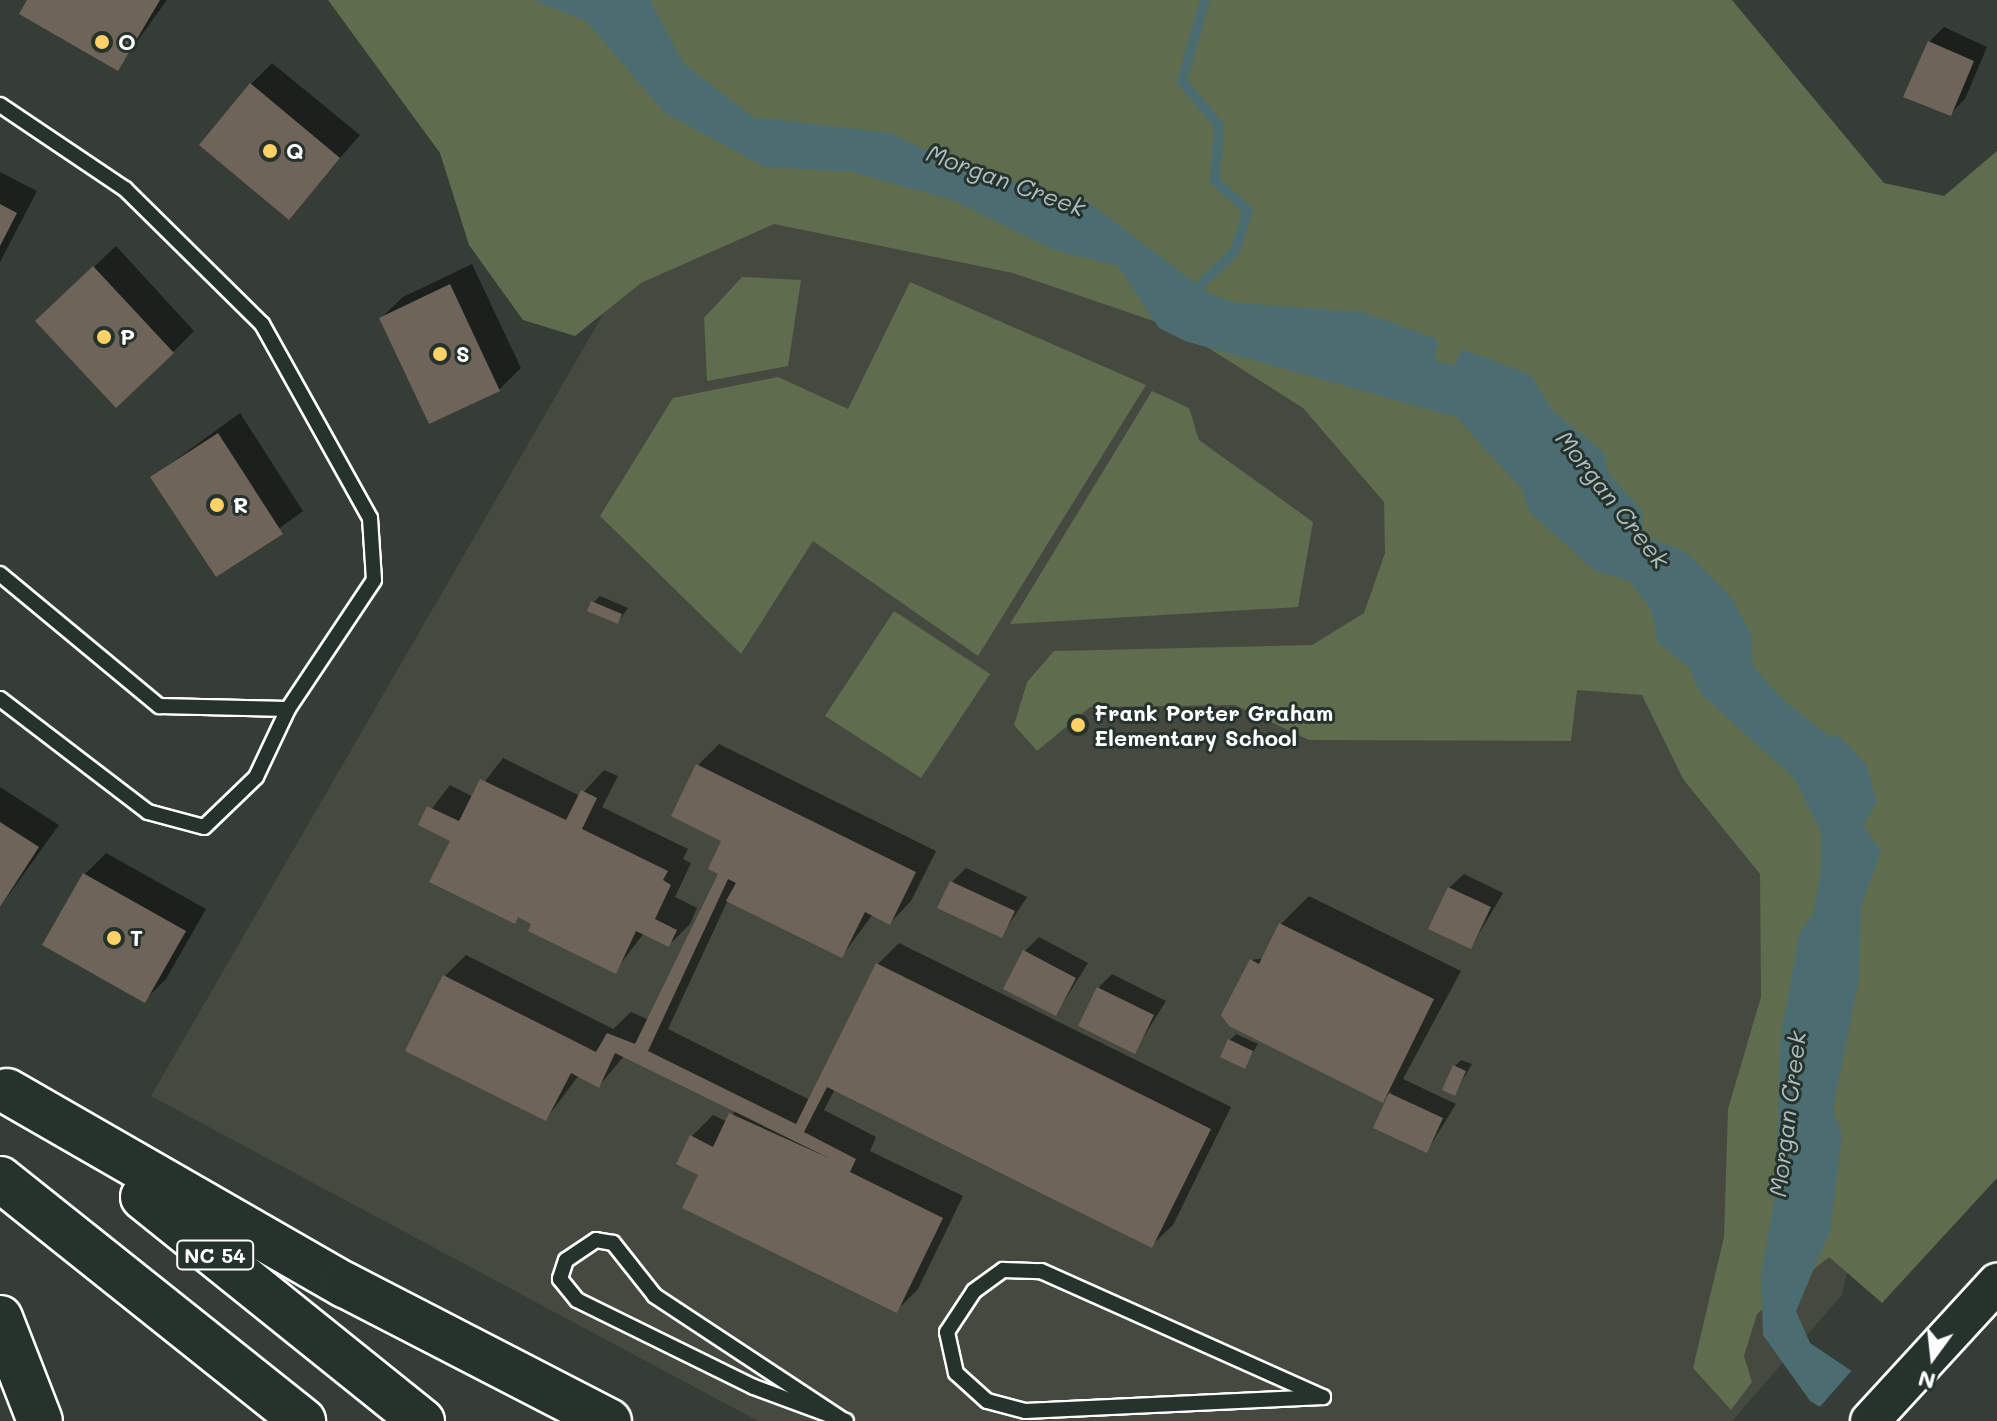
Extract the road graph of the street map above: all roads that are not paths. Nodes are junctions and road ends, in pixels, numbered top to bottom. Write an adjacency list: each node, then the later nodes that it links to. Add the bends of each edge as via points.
1 (0, 105): 4 (lane, via 125,189 262,324 370,518 374,580)
2 (0, 574): 4 (lane, via 159,706)
3 (0, 699): 4 (lane, via 148,812 204,827 256,777)
4 (288, 709)
5 (3, 1088): 13 (highway, NC 54); 14 (highway, via 345,1285)
6 (0, 1179): 12 (highway)
7 (1997, 1283): 15 (main road)
8 (0, 1318): 11 (highway)
9 (1323, 1397): 9 (lane, via 1041,1271 1003,1270 974,1291 947,1332 956,1373 987,1401 1025,1411)
10 (843, 1420): 10 (lane, via 655,1296 613,1243 596,1240 566,1260 560,1279 577,1300 754,1387)
11 (40, 1421)
12 (303, 1421)
13 (422, 1421)
14 (609, 1421)
15 (1870, 1421)

